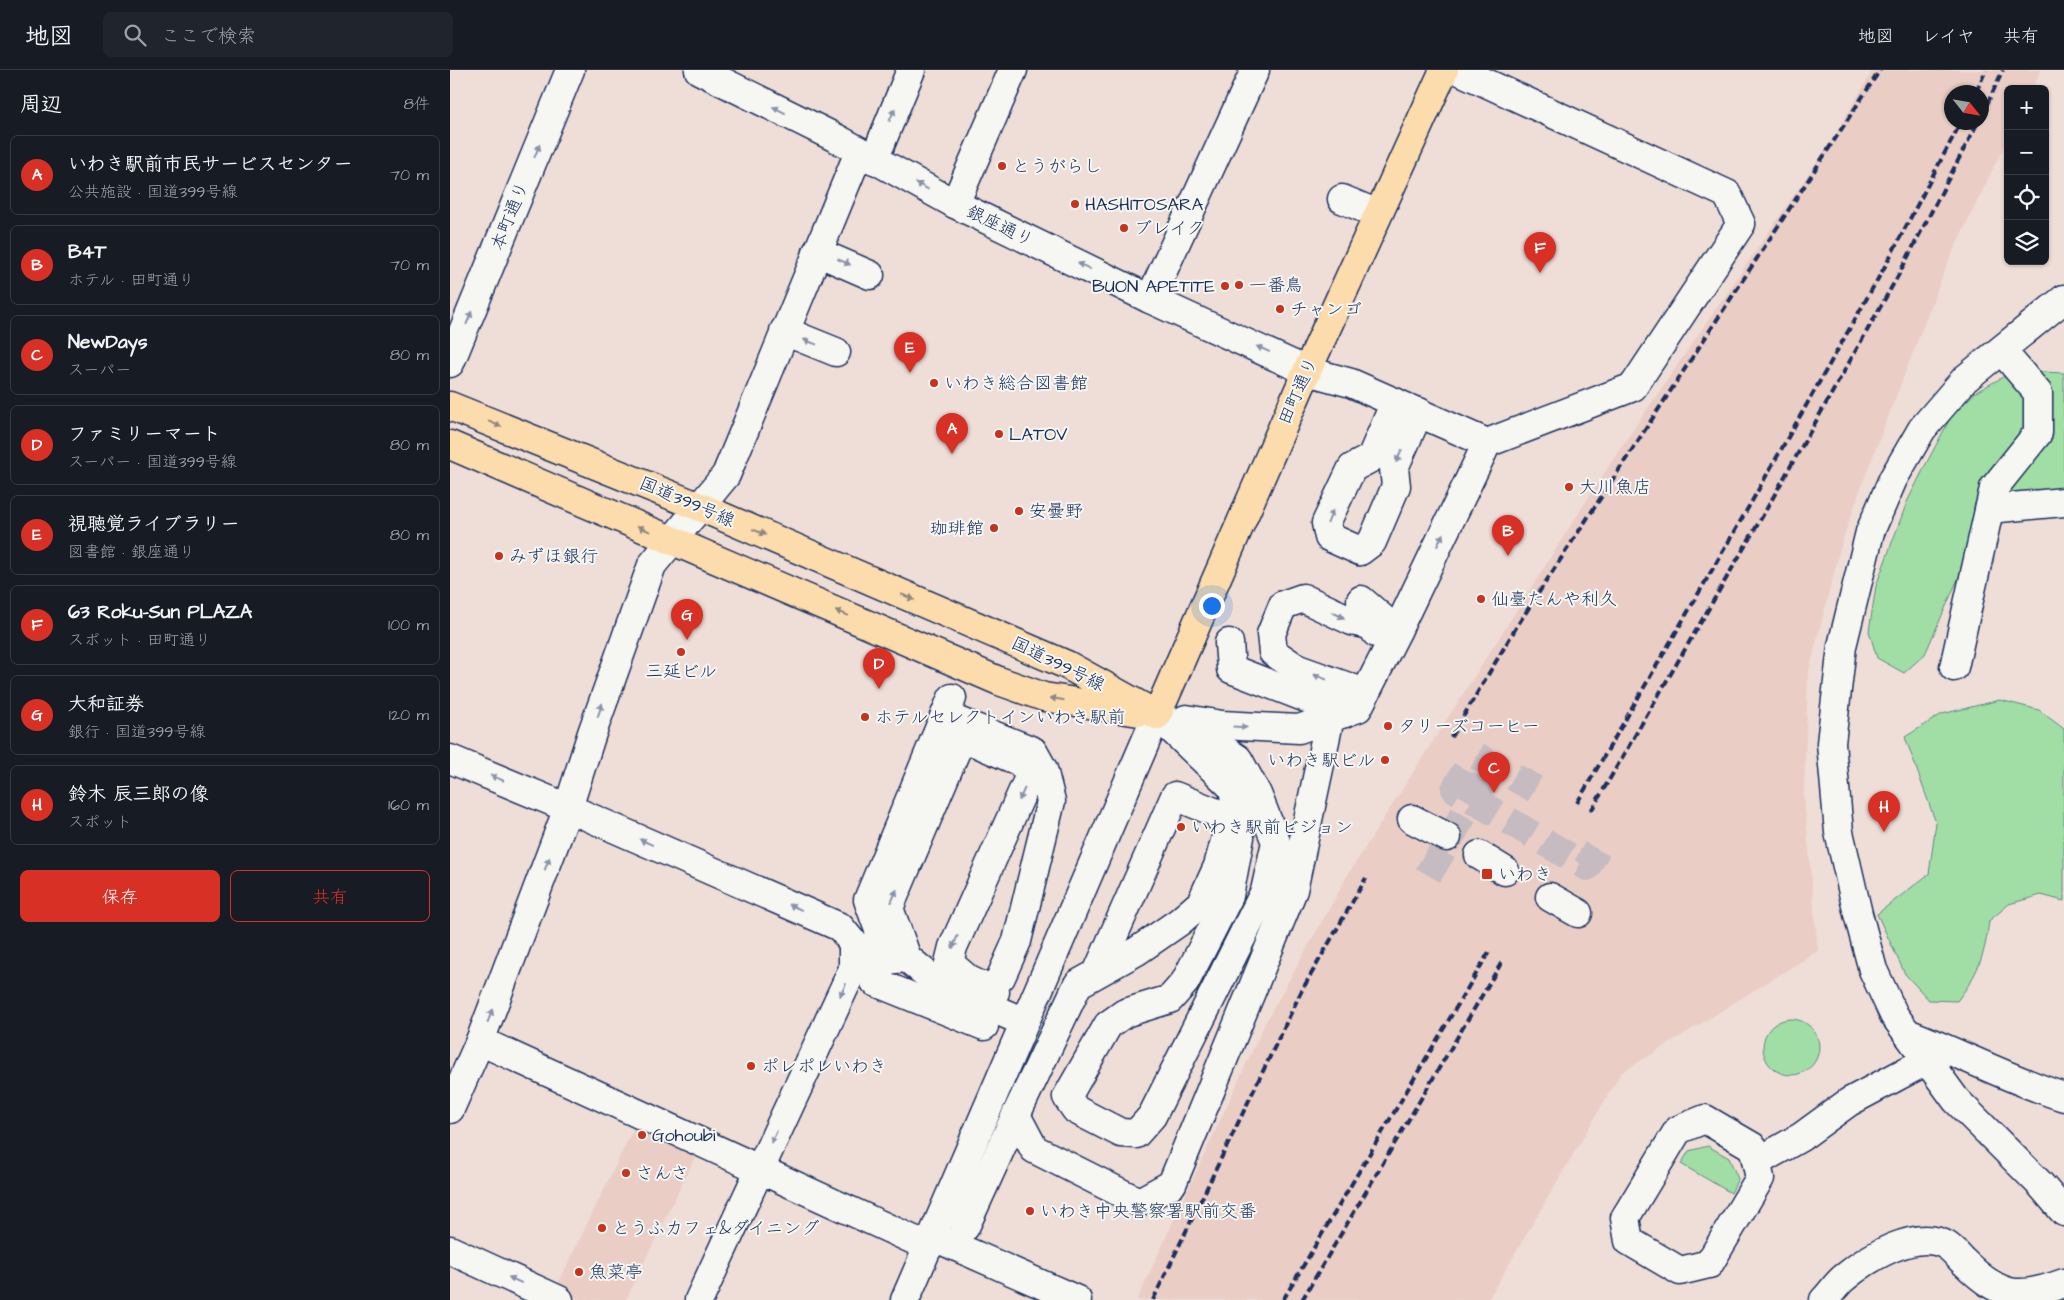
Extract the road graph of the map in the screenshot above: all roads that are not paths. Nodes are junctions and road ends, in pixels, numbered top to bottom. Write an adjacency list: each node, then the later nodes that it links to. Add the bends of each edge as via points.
1 (570, 70): 19 (street, 本町通り, one-way to 1)
2 (699, 70): 8 (street, 銀座通り, one-way to 2)
3 (911, 70): 8 (street, one-way to 3)
4 (1012, 70): 10 (street)
5 (1255, 70): 14 (street)
6 (1444, 70): 11 (highway, 田町通り)
7 (1458, 70): 23 (street, via 1727,194 1740,224 1633,387)
8 (866, 156): 10 (street, 銀座通り, one-way to 8); 12 (street)
9 (1342, 199): 11 (street)
10 (955, 204): 14 (street, 銀座通り, one-way to 10)
11 (1378, 214): 20 (highway, 田町通り)
12 (817, 252): 13 (street, one-way to 13); 16 (street)
13 (870, 275)
14 (1150, 298): 20 (street, 銀座通り, one-way to 14)
15 (2064, 299): 17 (street)
16 (784, 332): 18 (street, one-way to 16); 26 (street, via 726,475)
17 (2002, 351): 27 (street, via 2038,392 2038,433 1994,488); 50 (street, via 1965,378 1922,429 1893,479 1870,532 1842,646 1831,743 1839,832 1873,970 1894,1015)
18 (836, 352)
19 (450, 363)
20 (1306, 370): 22 (street, 銀座通り, via 1351,383); 35 (highway, 田町通り)
21 (450, 406): 26 (highway, 国道399号線, one-way to 26)
22 (1407, 407): 22 (street, one-way to 22, via 1394,468 1396,486 1372,542 1360,551 1329,537 1326,523 1352,468 1371,458); 23 (street, 銀座通り)
23 (1487, 443): 30 (street, one-way to 23)
24 (450, 445): 28 (highway, 国道399号線, one-way to 24)
25 (2064, 502): 27 (street)
26 (700, 507): 28 (street); 35 (highway, 国道399号線, one-way to 35, via 1067,665)
27 (1989, 509): 32 (street)
28 (672, 541): 35 (highway, 国道399号線, one-way to 28, via 1044,697 999,681); 37 (street, one-way to 28, via 652,565)
29 (1361, 600): 34 (street, via 1382,618 1345,713)
30 (1397, 631): 33 (street); 33 (street, one-way to 30, via 1298,669 1273,652 1271,634 1283,605 1302,598 1352,621)
31 (1229, 643): 34 (street, via 1231,668)
32 (1954, 667)
33 (1366, 693): 34 (street, via 1358,708)
34 (1330, 713): 35 (street, one-way to 34, via 1222,726 1299,730); 55 (street, via 1293,890 1172,1184 1140,1202 1034,1149)
35 (1157, 715): 35 (street, via 1208,739 1238,759 1276,842 1265,891 1152,1116 1136,1134 1121,1133 1076,1110 1067,1098 1108,1025 1125,1014 1170,999 1185,982 1229,896 1240,836 1233,788); 48 (street)
36 (450, 759): 37 (street, one-way to 36)
37 (568, 808): 44 (street, one-way to 37, via 840,927); 51 (street, one-way to 37)
38 (1412, 819): 39 (street)
39 (1447, 837)
40 (1479, 855): 41 (street)
41 (1505, 871)
42 (1550, 897): 43 (street)
43 (1578, 913)
44 (853, 943): 45 (street); 57 (street, one-way to 57, via 853,969)
45 (895, 959): 47 (street, via 887,952 868,900 948,707 1033,751 1051,801 1017,941); 48 (street, via 941,986); 48 (street, one-way to 48, via 889,908 958,746 972,741 1020,762 1030,775 948,962 969,980); 49 (street, via 875,982)
46 (1097, 973): 46 (street, via 1175,796 1217,813 1228,830 1218,866 1201,902 1179,922 1137,951); 55 (street, via 1078,984)
47 (1001, 977)
48 (1028, 1015): 60 (street)
49 (984, 1026)
50 (1907, 1033): 52 (street); 53 (street, via 2025,1084)
51 (480, 1041): 54 (street); 57 (street)
52 (1926, 1061): 56 (street, via 1849,1102 1801,1137); 58 (street, via 1956,1100)
53 (2064, 1097)
54 (450, 1109)
55 (1016, 1115): 59 (street)
56 (1757, 1162): 56 (street, via 1760,1178 1709,1264 1680,1272 1629,1241 1626,1218 1678,1130 1705,1119 1754,1147)
57 (759, 1169): 60 (street); 64 (street)
58 (2064, 1212)
59 (965, 1227)
60 (932, 1242): 65 (street); 66 (street)
61 (450, 1250): 63 (street, one-way to 61)
62 (2064, 1283): 67 (street, via 2031,1298 2009,1299 1993,1290 1946,1245 1926,1239 1896,1244 1844,1277)
63 (559, 1300)
64 (700, 1300)
65 (905, 1300)
66 (1077, 1300)
67 (1824, 1300)

